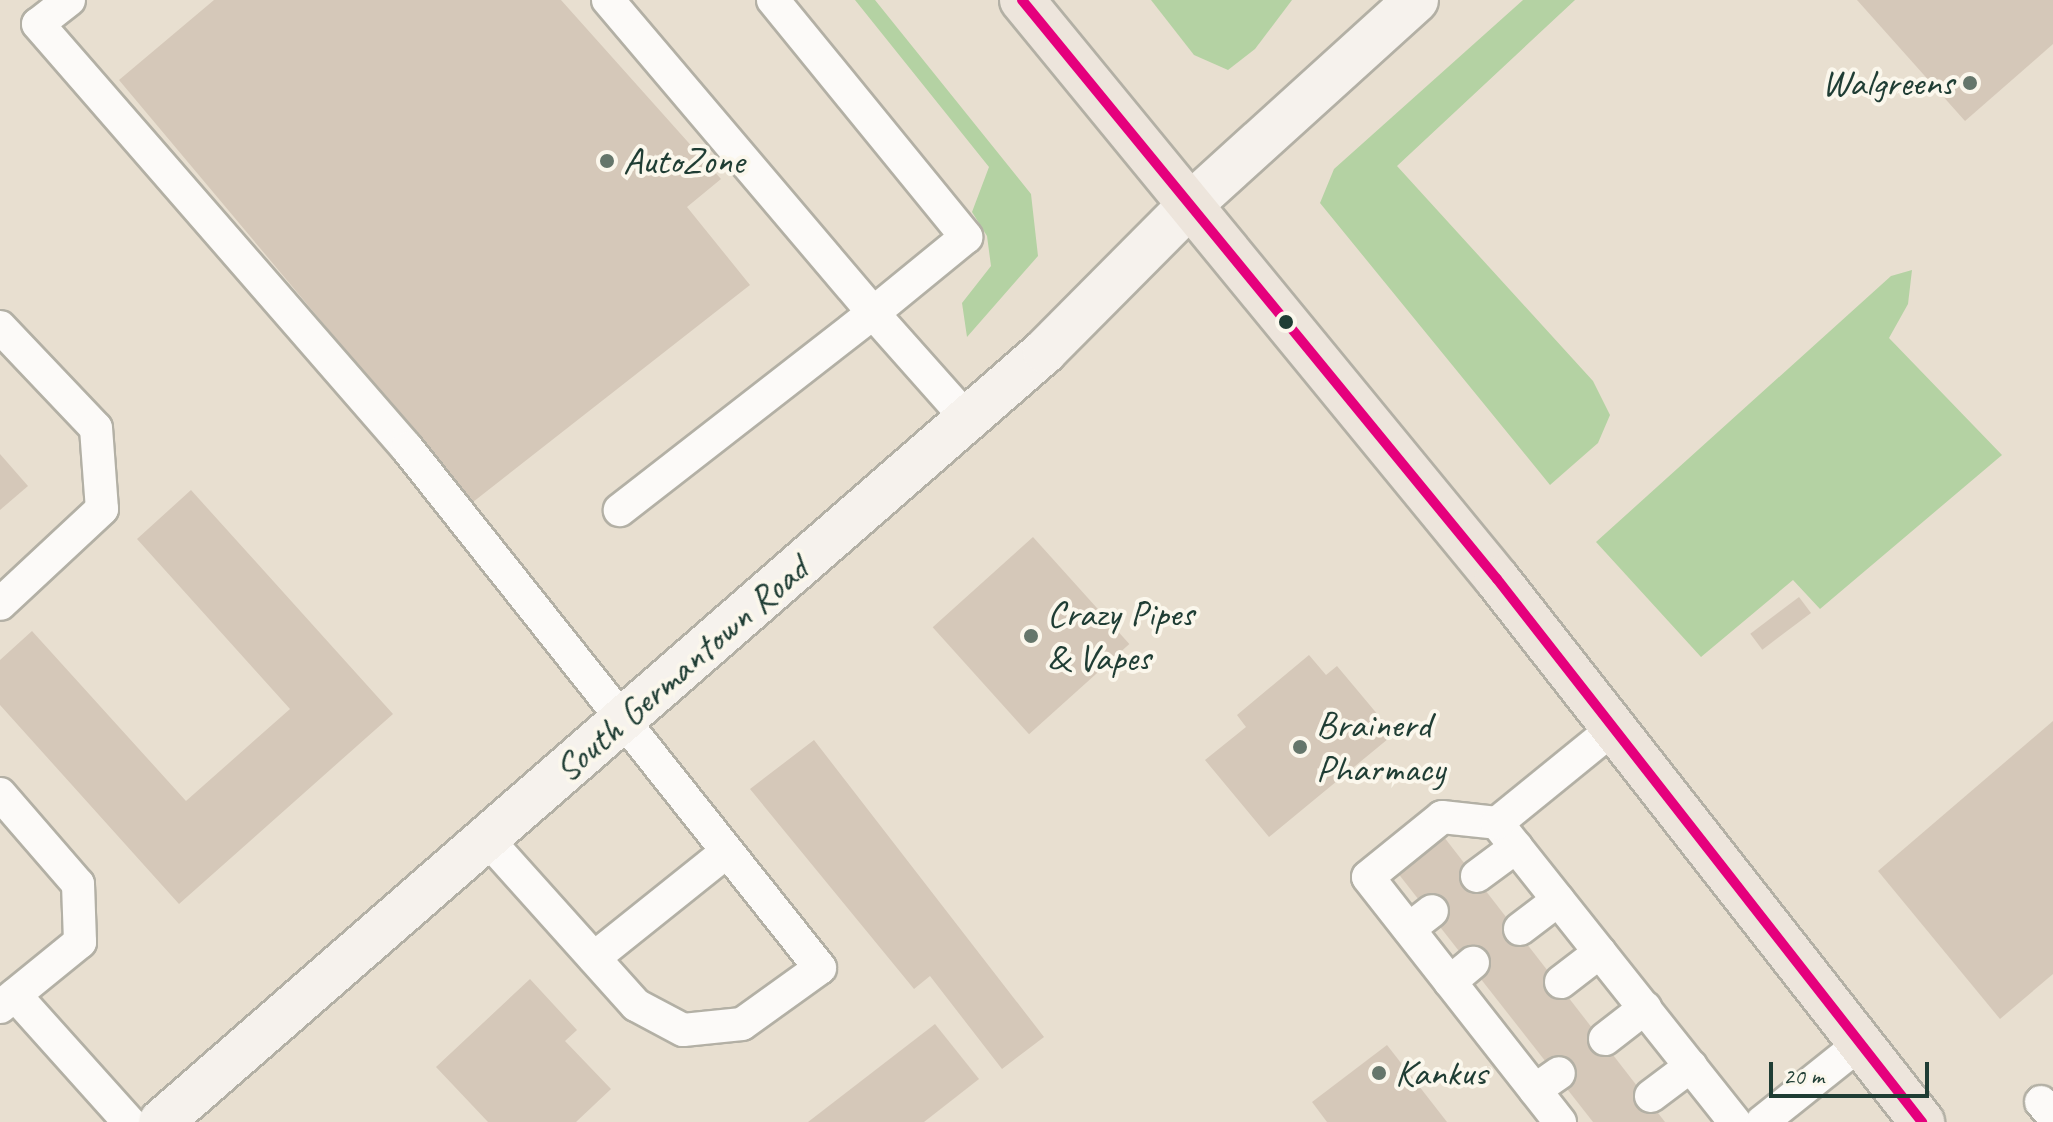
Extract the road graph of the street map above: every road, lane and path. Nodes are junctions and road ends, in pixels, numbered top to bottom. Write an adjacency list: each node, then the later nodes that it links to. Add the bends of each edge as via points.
1 (69, 0): 12 (lane, via 38,24 407,448)
2 (608, 0): 7 (lane)
3 (773, 0): 7 (lane, via 966,237)
4 (1022, 0): 6 (main road)
5 (1416, 0): 6 (main road, South Germantown Road)
6 (1190, 205): 9 (main road, South Germantown Road); 13 (main road)
7 (873, 313): 9 (lane); 10 (lane)
8 (0, 327): 11 (lane, via 96,428 102,509)
9 (967, 419): 12 (main road, South Germantown Road)
10 (620, 510)
11 (0, 604)
12 (619, 722): 16 (main road, South Germantown Road); 17 (lane)
13 (1614, 728): 15 (lane); 27 (main road)
14 (0, 794): 24 (lane, via 78,884 80,942)
15 (1506, 835): 18 (lane); 19 (lane); 33 (lane, via 1442,817 1368,877 1421,920 1462,972 1547,1081)
16 (487, 839): 22 (lane); 32 (main road, South Germantown Road)
17 (724, 854): 22 (lane); 22 (lane, via 820,968 776,1005 742,1024 683,1030 636,1005)
18 (1477, 876)
19 (1558, 900): 20 (lane); 21 (lane)
20 (1520, 929)
21 (1600, 952): 23 (lane); 25 (lane)
22 (594, 958)
23 (1561, 982)
24 (7, 1001): 31 (lane)
25 (1645, 1008): 26 (lane); 28 (lane)
26 (1605, 1039)
27 (1861, 1043): 34 (lane); 35 (main road)
28 (1691, 1066): 29 (lane); 30 (lane)
29 (1651, 1096)
30 (1728, 1120)
31 (129, 1122)
32 (161, 1122)
33 (1560, 1122)
34 (1762, 1122)
35 (1922, 1122)

